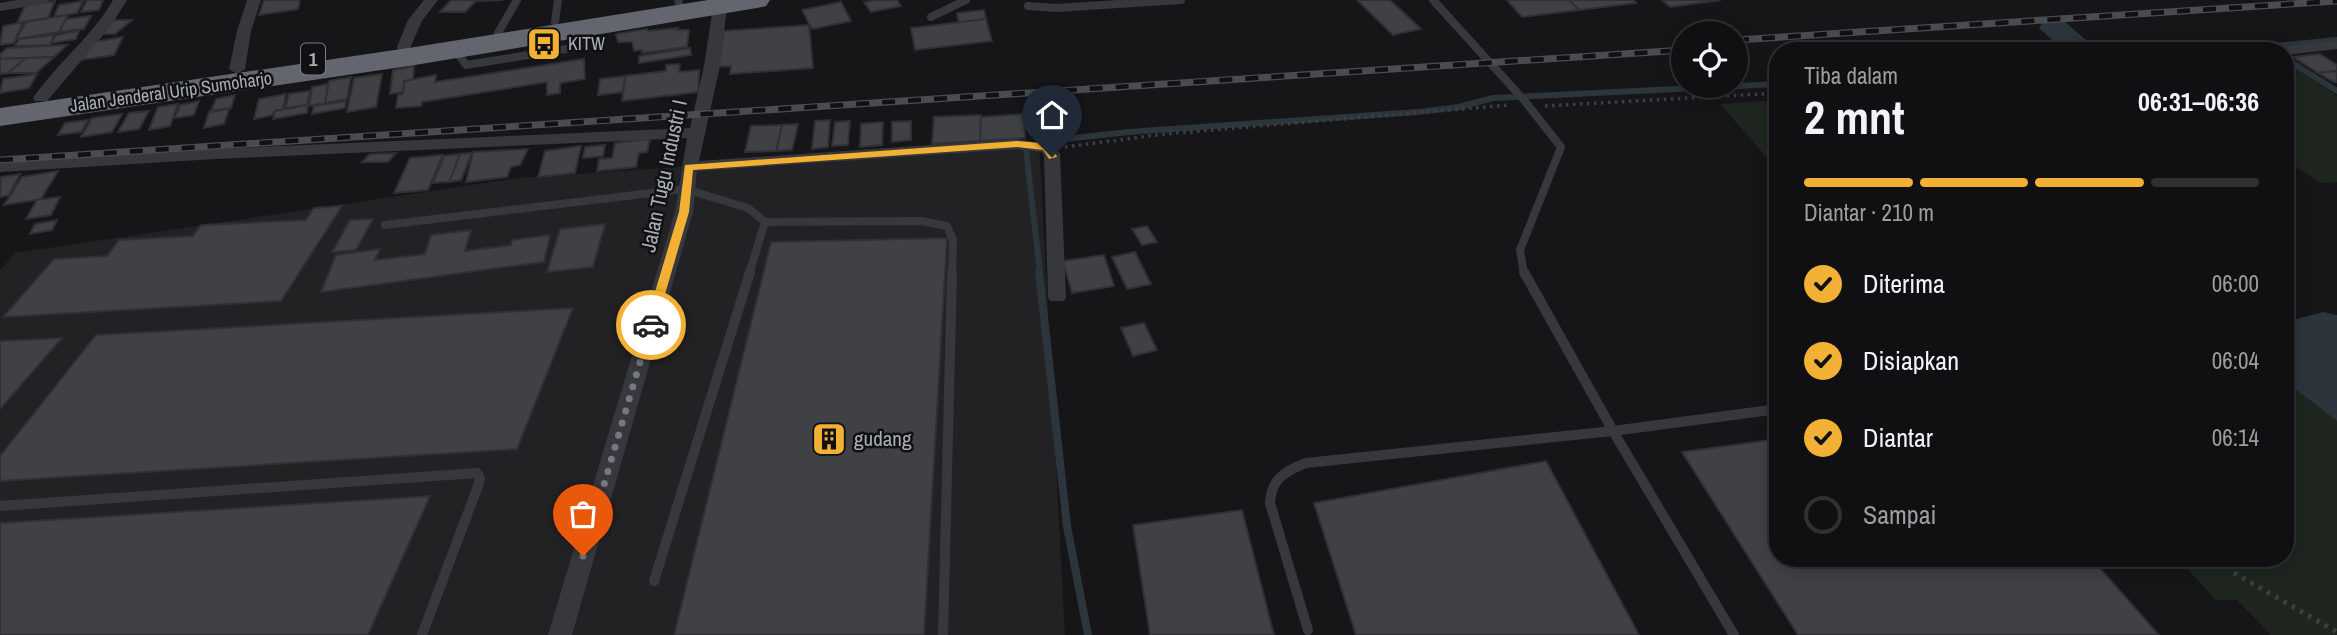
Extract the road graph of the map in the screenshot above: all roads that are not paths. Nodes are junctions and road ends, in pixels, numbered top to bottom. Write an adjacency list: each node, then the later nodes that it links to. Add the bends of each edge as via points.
1 (43, 0): 12 (street)
2 (120, 0): 22 (street)
3 (254, 0): 21 (street)
4 (431, 0): 17 (street, via 415,20)
5 (517, 0): 15 (lane)
6 (757, 0): 10 (highway, Jalan Jenderal Urip Sumoharjo / 1)
7 (966, 0): 14 (lane)
8 (1181, 0): 11 (lane)
9 (1433, 0): 33 (lane, via 1561,147 1520,250 1524,275)
10 (693, 2): 13 (highway, Jalan Jenderal Urip Sumoharjo / 1); 24 (highway, Jalan Jenderal Urip Sumoharjo / 1, via 594,27); 25 (street, Jalan Tugu Industri I, via 712,66)
11 (1028, 6)
12 (0, 7)
13 (556, 11): 15 (highway, Jalan Jenderal Urip Sumoharjo / 1)
14 (931, 17)
15 (498, 33): 17 (highway, Jalan Jenderal Urip Sumoharjo / 1)
16 (2337, 45): 18 (street)
17 (404, 47): 21 (highway, Jalan Jenderal Urip Sumoharjo / 1)
18 (2314, 47): 19 (street); 20 (street)
19 (2294, 49)
20 (2337, 62)
21 (237, 69): 22 (highway, Jalan Jenderal Urip Sumoharjo / 1)
22 (41, 98): 23 (highway, Jalan Jenderal Urip Sumoharjo / 1)
23 (0, 102)
24 (0, 117)
25 (697, 133): 26 (street); 27 (street, Jalan Tugu Industri I)
26 (0, 167)
27 (689, 167): 28 (street, Jalan Tugu Industri I); 31 (street, via 1027,144 1048,149)
28 (685, 189): 29 (lane, via 748,208); 30 (lane); 38 (street, Jalan Tugu Industri I, via 684,212)
29 (765, 222): 35 (lane); 39 (lane, via 922,221 947,226 953,240)
30 (384, 225)
31 (1057, 297)
32 (1769, 410): 33 (lane)
33 (1612, 430): 36 (lane, via 1307,463 1287,470 1269,489 1270,503); 40 (lane)
34 (0, 506): 37 (lane, via 477,473 478,486)
35 (654, 581)
36 (1308, 630)
37 (422, 635)
38 (560, 635)
39 (943, 635)
40 (1734, 635)

